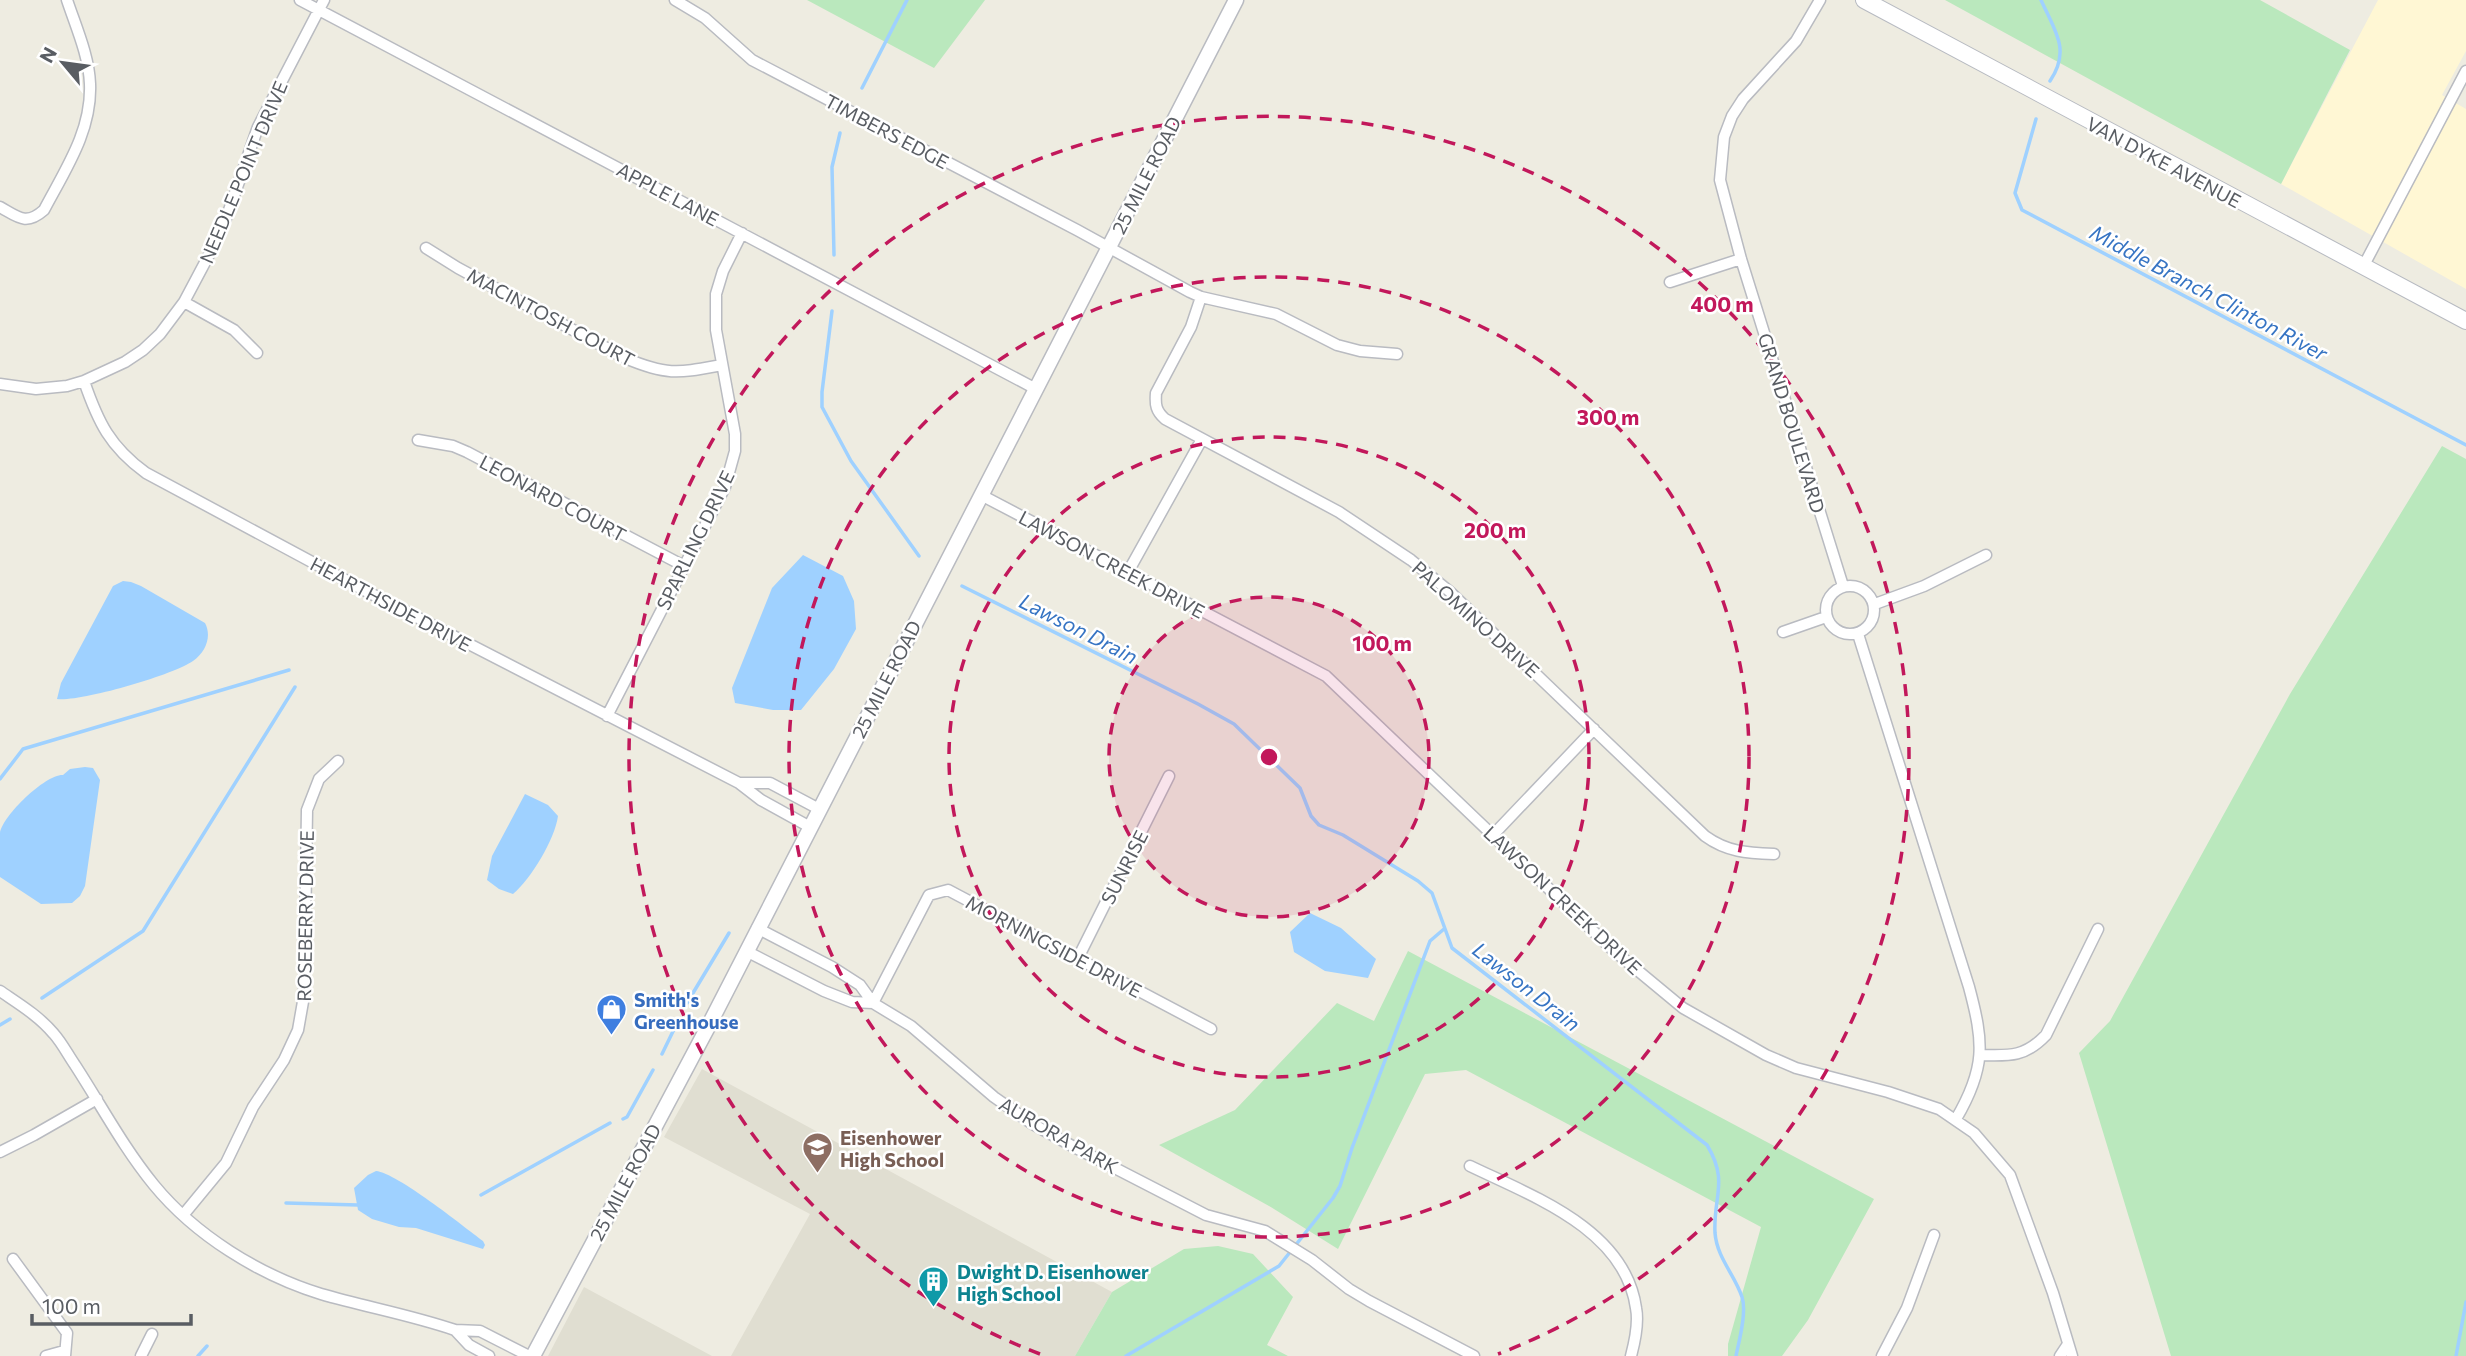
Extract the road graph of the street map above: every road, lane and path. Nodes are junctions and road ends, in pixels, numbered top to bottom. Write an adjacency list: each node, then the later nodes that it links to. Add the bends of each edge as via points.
1 (67, 0): 9 (street, via 90,83 84,131 44,210 23,219)
2 (300, 0): 7 (street, APPLE LANE)
3 (675, 0): 11 (street, TIMBERS EDGE, via 705,18 752,60)
4 (1236, 0): 11 (street, 25 MILE ROAD)
5 (1821, 0): 13 (street, GRAND BOULEVARD, via 1796,41 1743,99 1724,138 1720,180)
6 (1864, 0): 14 (main road, VAN DYKE AVENUE)
7 (321, 5): 10 (street, APPLE LANE); 17 (street, NEEDLE POINT DRIVE, via 258,127 228,216)
8 (2466, 71): 14 (street)
9 (0, 207)
10 (742, 233): 21 (street, SPARLING DRIVE, via 716,294); 24 (street, APPLE LANE)
11 (1109, 247): 16 (street, TIMBERS EDGE); 24 (street, 25 MILE ROAD)
12 (426, 248): 21 (street, MACINTOSH COURT, via 645,366 680,372)
13 (1741, 259): 15 (street); 31 (street, GRAND BOULEVARD)
14 (2363, 267): 18 (main road, VAN DYKE AVENUE)
15 (1670, 282)
16 (1201, 297): 20 (street, TIMBERS EDGE, via 1276,314 1344,347); 25 (street, PALOMINO DRIVE, via 1191,327 1156,393 1155,405 1166,419)
17 (184, 302): 19 (street, via 234,330); 22 (street, NEEDLE POINT DRIVE, via 143,350)
18 (2466, 321)
19 (257, 353)
20 (1397, 354)
21 (722, 365): 29 (street, SPARLING DRIVE, via 735,452 725,487)
22 (83, 381): 23 (street, NEEDLE POINT DRIVE, via 36,389); 36 (street, HEARTHSIDE DRIVE, via 109,439 146,473)
23 (0, 384)
24 (1036, 389): 27 (street, 25 MILE ROAD)
25 (1202, 439): 30 (street); 37 (street, PALOMINO DRIVE, via 1339,512 1411,559)
26 (418, 440): 29 (street, LEONARD COURT, via 467,452)
27 (981, 495): 30 (street, LAWSON CREEK DRIVE); 41 (street, 25 MILE ROAD)
28 (1986, 555): 32 (street)
29 (684, 566): 36 (street, SPARLING DRIVE)
30 (1128, 572): 43 (street, LAWSON CREEK DRIVE, via 1326,676)
31 (1843, 586): 32 (street, via 1865,591); 33 (street, via 1831,595)
32 (1875, 604): 35 (street, via 1870,622)
33 (1826, 617): 34 (street); 35 (street, via 1841,633)
34 (1783, 632)
35 (1858, 634): 54 (street, via 1969,987)
36 (607, 716): 40 (street, HEARTHSIDE DRIVE)
37 (1594, 729): 43 (street); 44 (street, PALOMINO DRIVE, via 1718,846)
38 (338, 761): 59 (street, ROSEBERRY DRIVE, via 319,779 307,810 304,996 298,1031 226,1163)
39 (1169, 776): 48 (street, SUNRISE)
40 (739, 783): 41 (street, HEARTHSIDE DRIVE, via 771,783); 42 (street, HEARTHSIDE DRIVE)
41 (819, 809): 42 (street, 25 MILE ROAD)
42 (810, 827): 45 (street, 25 MILE ROAD)
43 (1493, 835): 56 (street, LAWSON CREEK DRIVE, via 1682,1008 1796,1068 1888,1092)
44 (1774, 854)
45 (757, 928): 47 (street, 25 MILE ROAD); 49 (street, AURORA PARK)
46 (2098, 929): 54 (street, via 2046,1035 2018,1055)
47 (746, 951): 50 (street, AURORA PARK); 69 (street, 25 MILE ROAD)
48 (1078, 958): 52 (street, MORNINGSIDE DRIVE, via 948,890 929,895); 53 (street, MORNINGSIDE DRIVE)
49 (821, 961): 50 (street); 52 (street, AURORA PARK, via 860,985)
50 (810, 984): 52 (street, AURORA PARK, via 852,1002)
51 (0, 991): 55 (street, via 55,1035)
52 (873, 1003): 70 (street, AURORA PARK, via 911,1026 994,1097 1052,1135 1206,1215 1265,1231 1349,1289)
53 (1211, 1029)
54 (1980, 1055): 56 (street, via 1969,1097)
55 (97, 1099): 57 (street); 59 (street, via 126,1149)
56 (1956, 1119): 64 (street, LAWSON CREEK DRIVE, via 2010,1175)
57 (0, 1152)
58 (1470, 1166): 71 (street, via 1553,1208 1601,1242 1618,1264 1636,1308)
59 (184, 1214): 62 (street, via 223,1245 320,1294)
60 (1934, 1235): 72 (street, via 1907,1308)
61 (13, 1259): 65 (street, via 67,1333)
62 (455, 1330): 68 (street); 69 (street, via 480,1331)
63 (152, 1334): 67 (street)
64 (2068, 1344): 73 (street); 74 (street, LAWSON CREEK DRIVE)
65 (64, 1354): 66 (street)
66 (46, 1356)
67 (141, 1356)
68 (489, 1356)
69 (531, 1356)
70 (1474, 1356)
71 (1631, 1356)
72 (1882, 1356)
73 (2060, 1356)
74 (2072, 1356)

